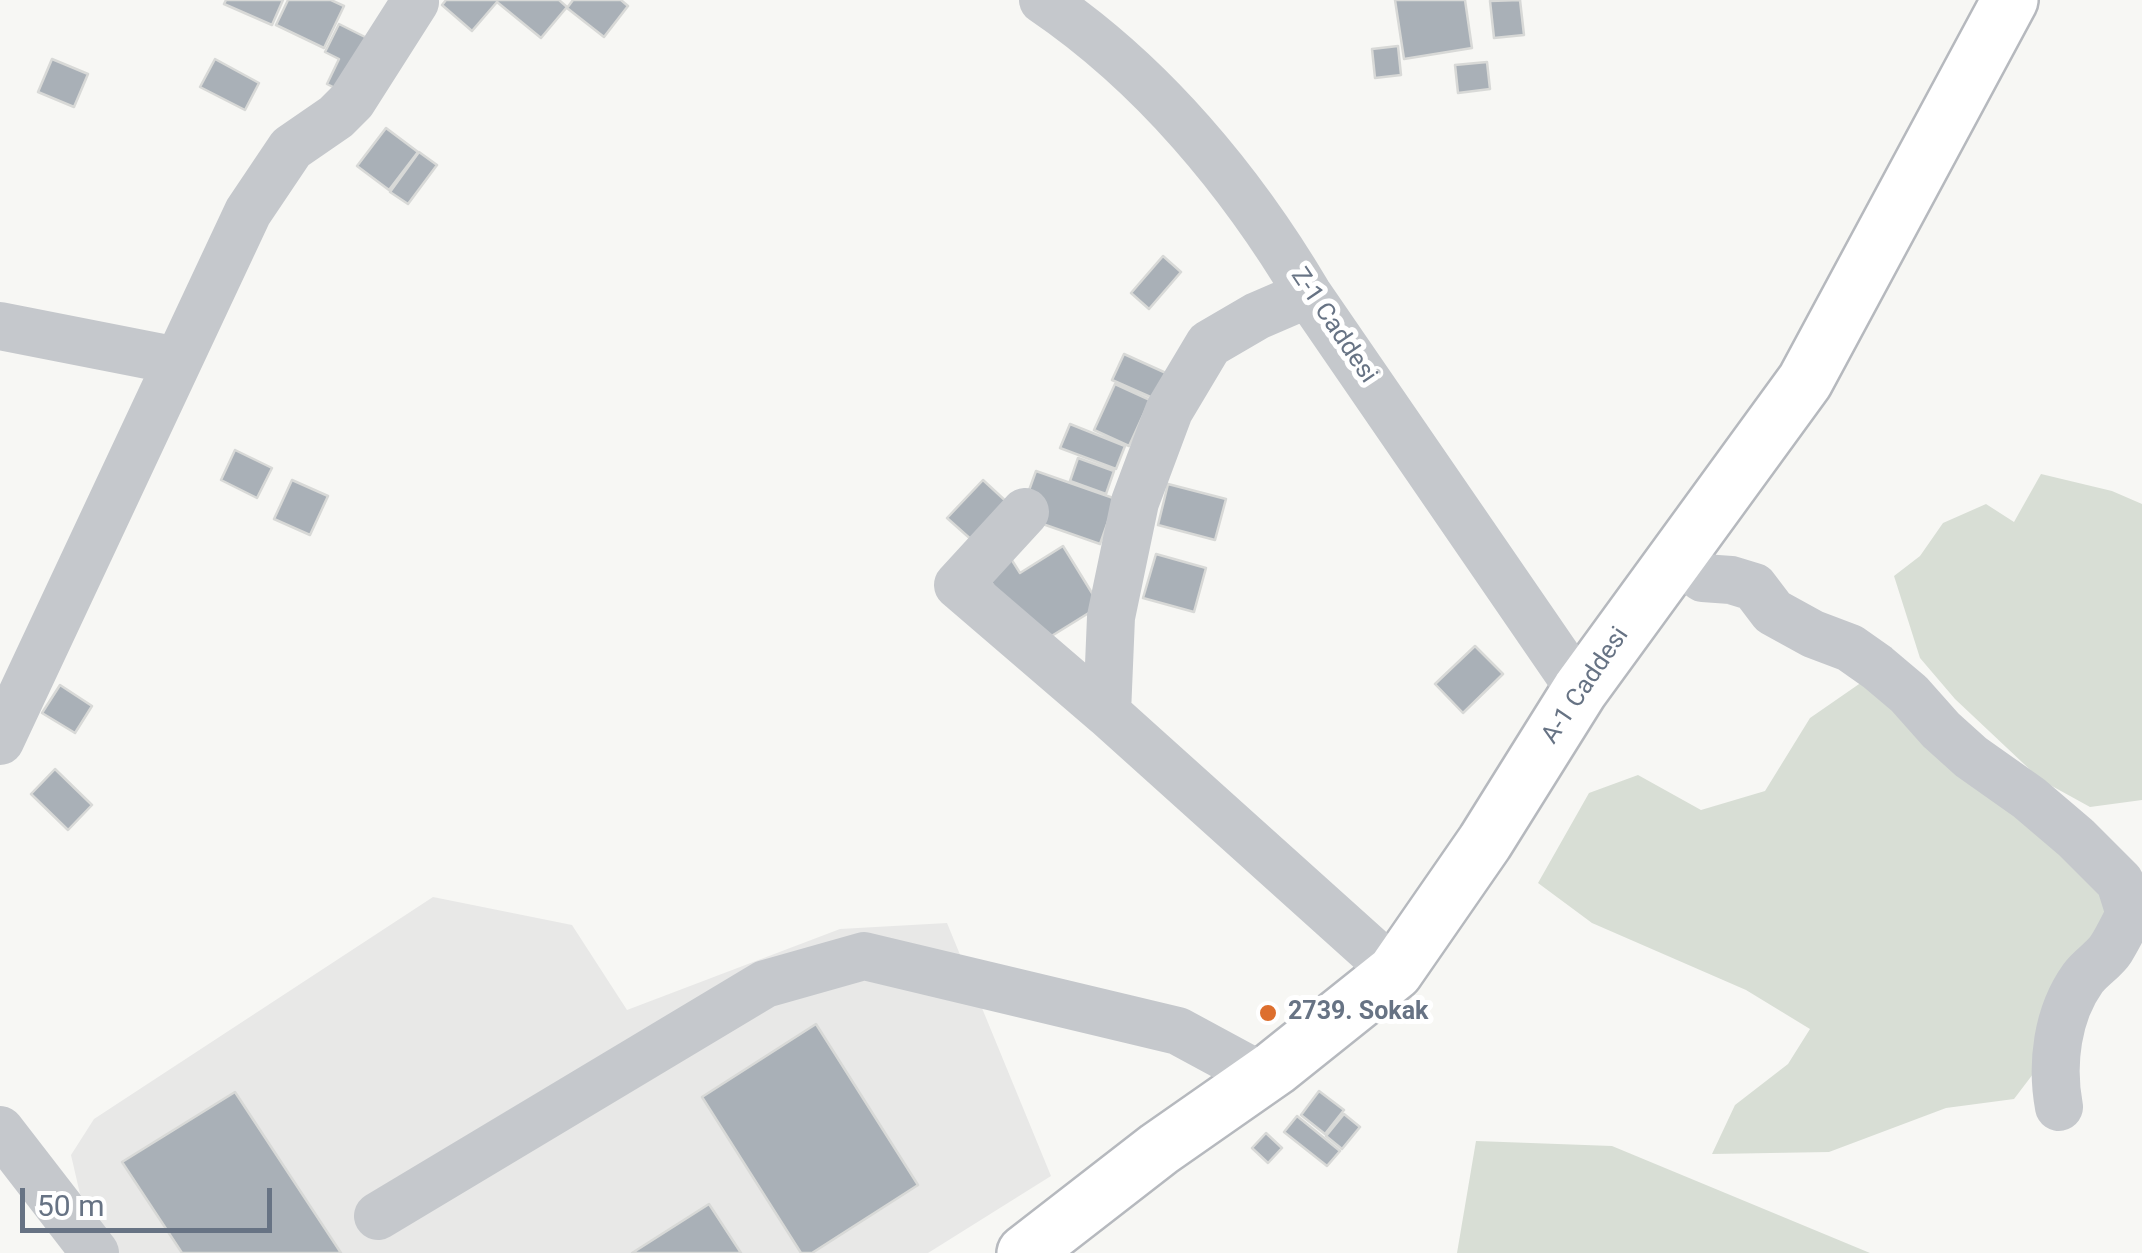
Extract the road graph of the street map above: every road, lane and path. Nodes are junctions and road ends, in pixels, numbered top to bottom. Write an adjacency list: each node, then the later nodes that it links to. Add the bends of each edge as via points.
1 (1043, 0): 4 (street, Z-1 Caddesi, via 1151,88 1268,227)
2 (2010, 0): 8 (main road, A-1 Caddesi, via 1805,381)
3 (413, 1): 6 (street, via 352,101 291,148 248,212)
4 (1308, 294): 9 (street, Z-1 Caddesi); 10 (street, via 1209,344 1169,412 1135,502 1111,617)
5 (0, 326): 6 (street)
6 (178, 362): 11 (street)
7 (1025, 512): 10 (street, via 958,585)
8 (1674, 557): 9 (main road, A-1 Caddesi); 14 (street, via 1703,578 1754,587 1772,612 1850,648 2120,882 2130,914 2110,952 2068,1002 2057,1044)
9 (1580, 690): 12 (main road, A-1 Caddesi)
10 (1107, 712): 12 (street)
11 (0, 740)
12 (1395, 972): 13 (main road, A-1 Caddesi)
13 (1263, 1076): 16 (street, via 1178,1031 864,956 765,984); 18 (main road, A-1 Caddesi)
14 (2060, 1107)
15 (0, 1130): 17 (street)
16 (378, 1216)
17 (95, 1253)
18 (1025, 1253)

